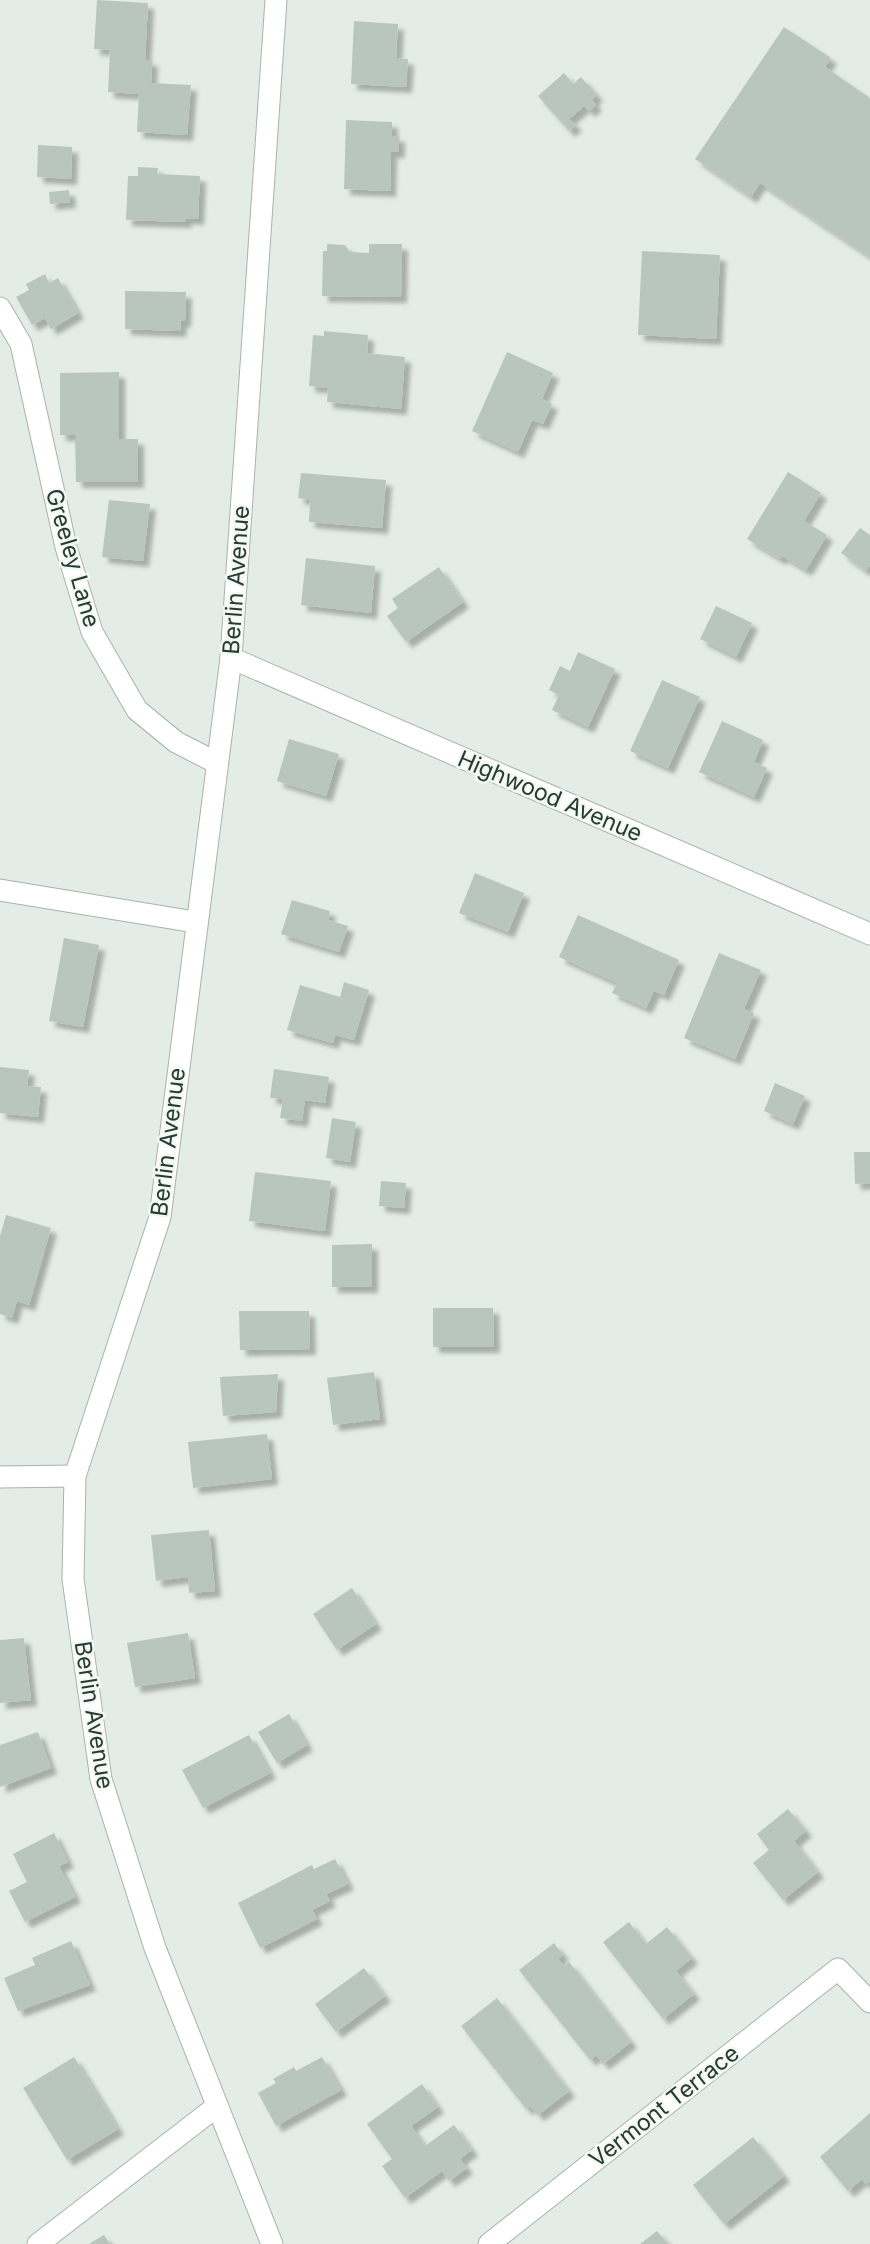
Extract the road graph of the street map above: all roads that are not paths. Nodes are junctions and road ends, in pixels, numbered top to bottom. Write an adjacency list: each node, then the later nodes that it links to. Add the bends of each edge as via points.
1 (276, 0): 3 (street, Berlin Avenue)
2 (0, 308): 4 (street, Greeley Lane, via 21,344 66,547 92,632 137,709 176,742)
3 (230, 658): 4 (street, Berlin Avenue); 7 (street, Highwood Avenue)
4 (217, 763): 6 (street, Berlin Avenue)
5 (0, 890): 6 (street)
6 (195, 922): 8 (street, Berlin Avenue, via 160,1217)
7 (870, 934)
8 (75, 1476): 9 (street); 11 (street, Berlin Avenue, via 73,1579 101,1779 155,1948)
9 (0, 1477)
10 (870, 2002): 14 (street, Vermont Terrace, via 838,1969)
11 (216, 2107): 12 (street); 13 (street, Berlin Avenue)
12 (38, 2244)
13 (272, 2244)
14 (489, 2244)

